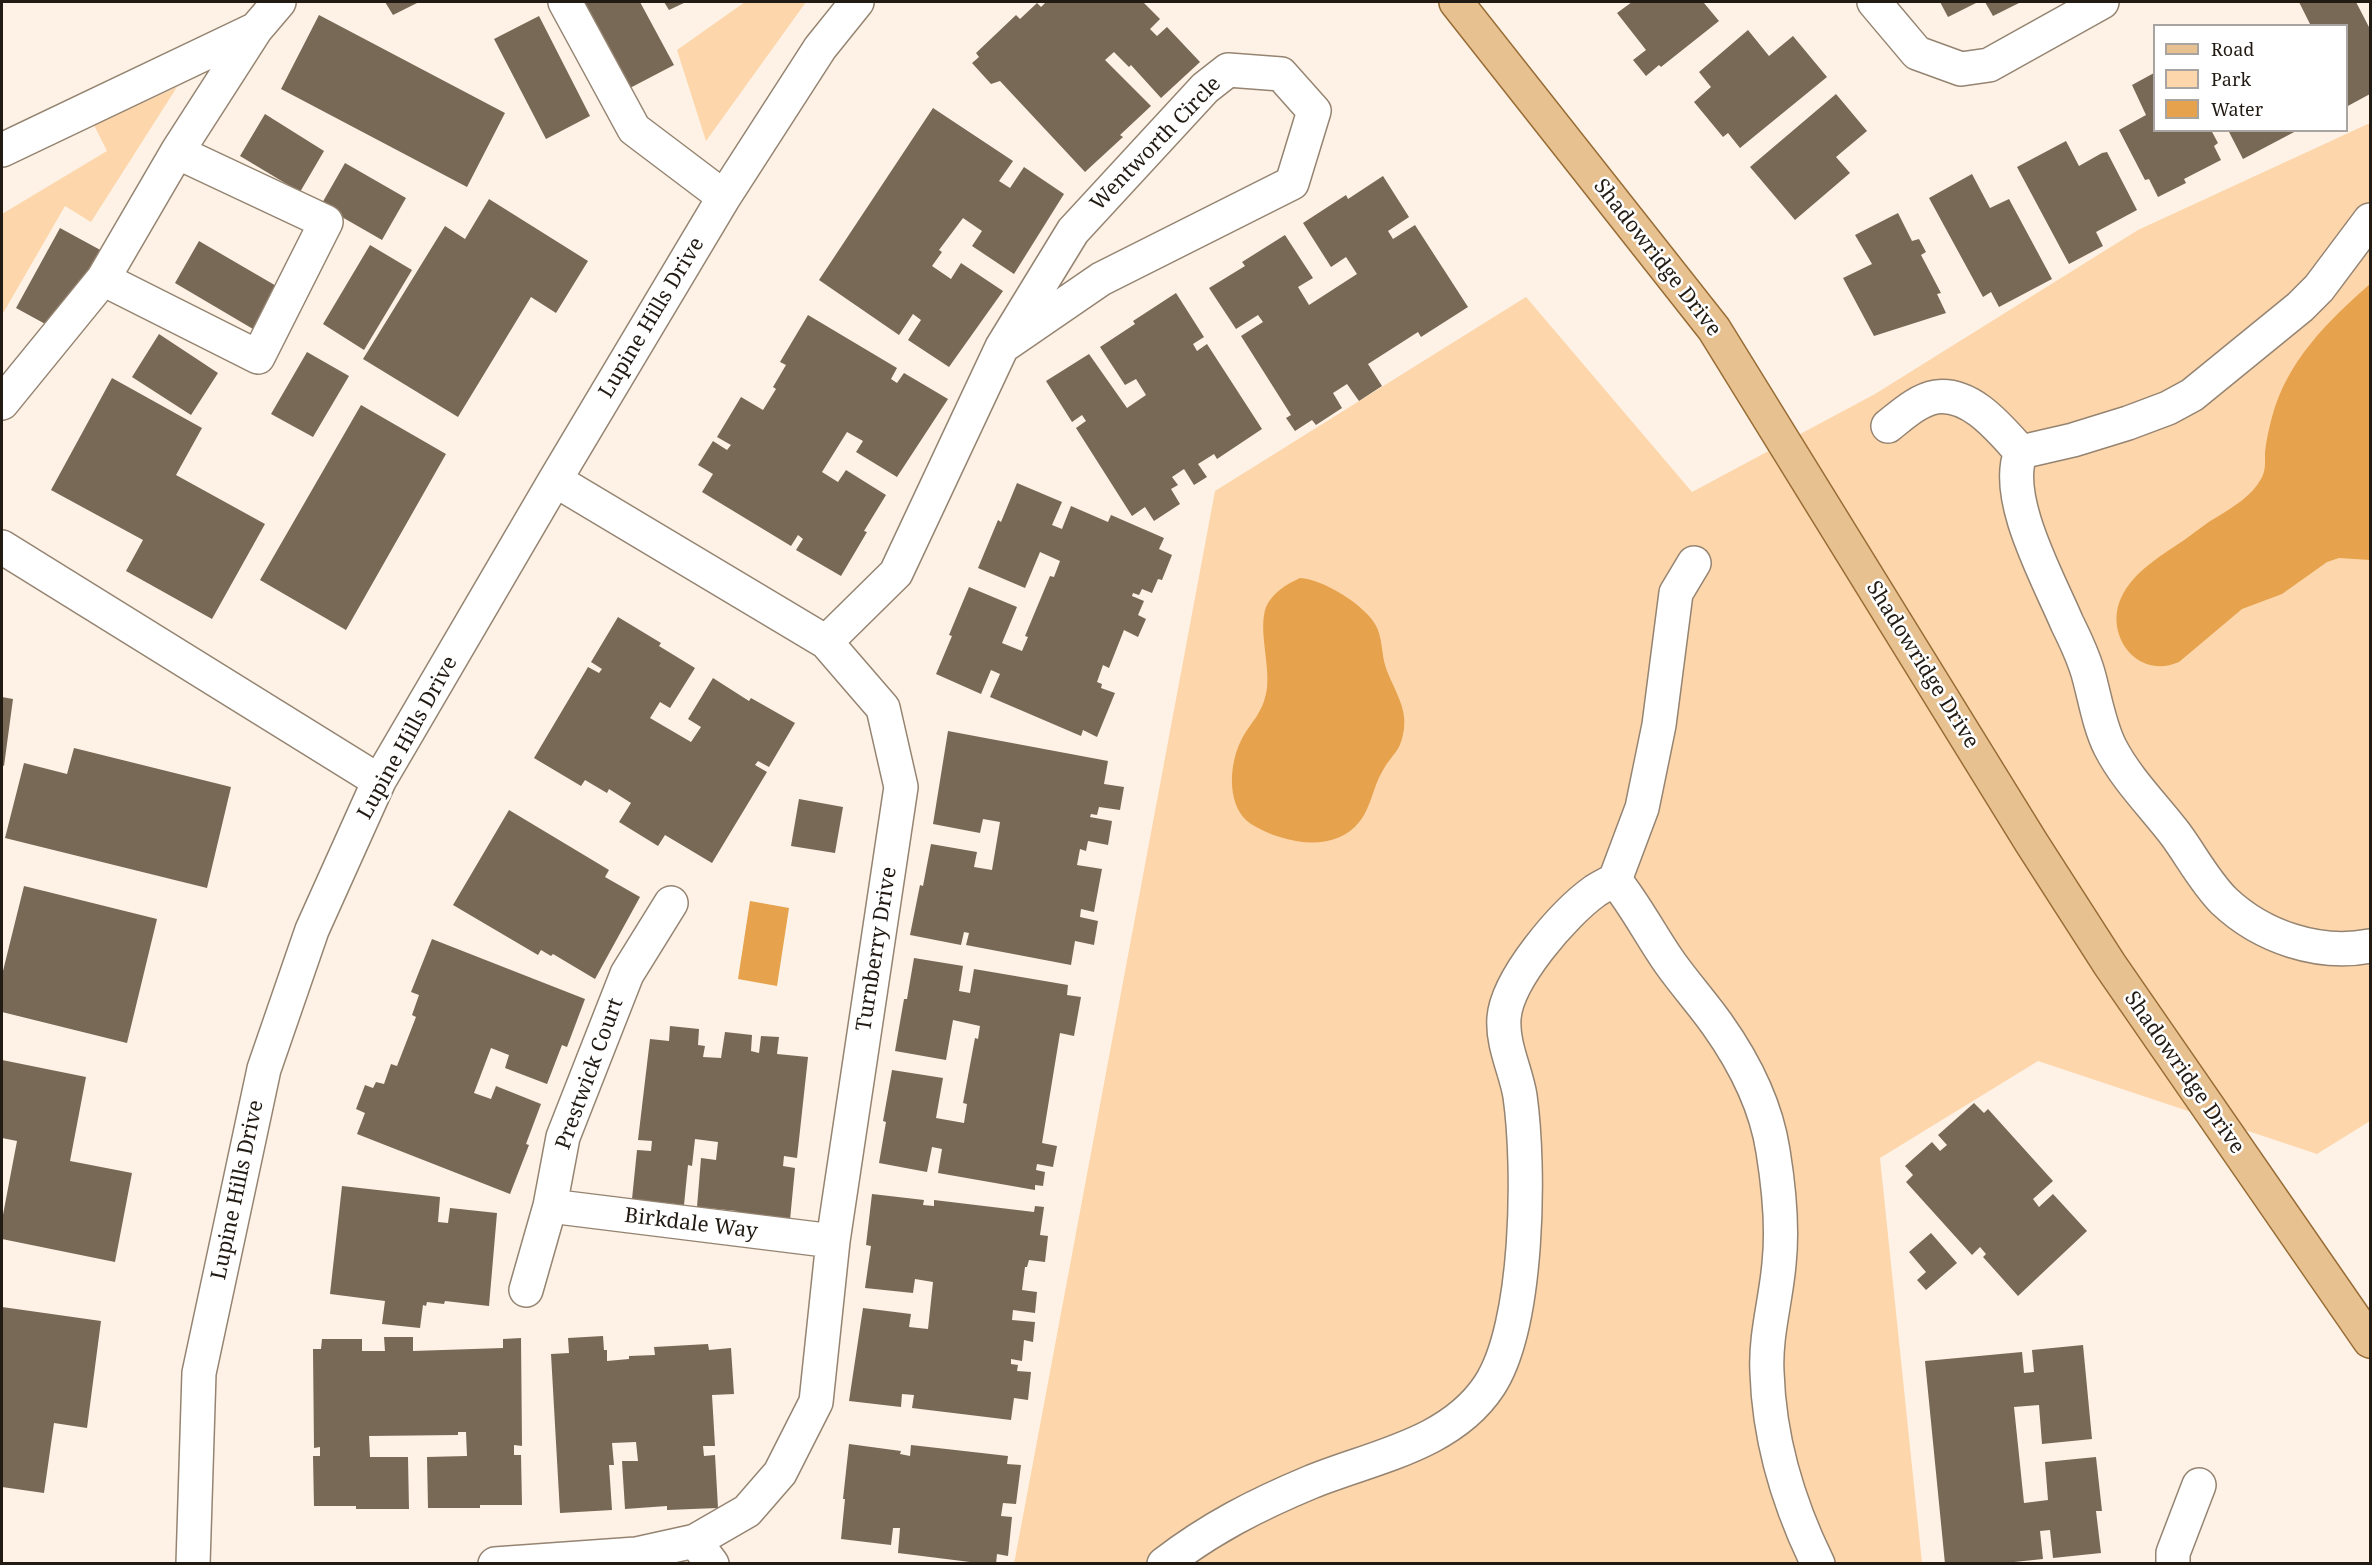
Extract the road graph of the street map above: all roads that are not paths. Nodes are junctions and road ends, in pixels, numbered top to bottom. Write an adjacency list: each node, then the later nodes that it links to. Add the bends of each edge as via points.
1 (279, 2): 7 (street)
2 (565, 2): 10 (street, via 634,129)
3 (857, 2): 10 (street, Lupine Hills Drive, via 820,48)
4 (1456, 2): 28 (main road, Shadowridge Drive, via 1714,329 2110,965)
5 (1874, 2): 6 (street, via 1917,53 1961,69 1989,65)
6 (2102, 2)
7 (256, 29): 8 (street); 9 (street)
8 (2, 150)
9 (177, 152): 12 (street); 12 (street, via 326,222 258,357)
10 (724, 197): 17 (street, Lupine Hills Drive)
11 (2370, 220): 16 (street, via 2300,308 2192,395 2128,423)
12 (103, 279): 14 (street)
13 (1002, 346): 13 (street, Wentworth Circle, via 1101,279 1292,183 1314,111 1281,74 1228,70 1205,88 1073,231); 20 (street, Wentworth Circle, via 896,573)
14 (2, 403)
15 (1888, 426): 16 (street, via 1913,406 1936,397 1958,399 1981,411)
16 (2021, 452): 24 (street, via 2015,470 2026,526 2087,672 2110,747 2135,785 2224,901 2255,924 2319,949)
17 (555, 480): 20 (street, Turnberry Drive); 21 (street, Lupine Hills Drive)
18 (2, 547): 21 (street)
19 (1694, 563): 22 (street, via 1676,593 1659,725 1642,808)
20 (826, 642): 26 (street, Turnberry Drive, via 883,708 902,787)
21 (380, 781): 31 (street, Lupine Hills Drive, via 312,930 264,1069 199,1373)
22 (1616, 880): 33 (street, via 1595,891 1542,945 1525,967 1507,1003 1505,1040 1519,1095 1525,1148 1523,1220 1519,1287 1511,1329 1490,1385 1462,1416 1440,1431 1248,1509); 34 (street, via 1670,963 1732,1046 1763,1111 1773,1150 1780,1238 1766,1370 1769,1406 1778,1455)
23 (671, 903): 25 (street, Prestwick Court, via 623,984 563,1137)
24 (2370, 946)
25 (550, 1206): 26 (street, Birkdale Way); 27 (street, Prestwick Court)
26 (833, 1241): 30 (street, Turnberry Drive, via 816,1402 780,1473)
27 (526, 1290)
28 (2370, 1341)
29 (2199, 1485): 35 (street, via 2173,1553)
30 (704, 1552): 32 (street, Turnberry Drive)
31 (193, 1563)
32 (495, 1563)
33 (1164, 1563)
34 (1818, 1563)
35 (2173, 1563)

